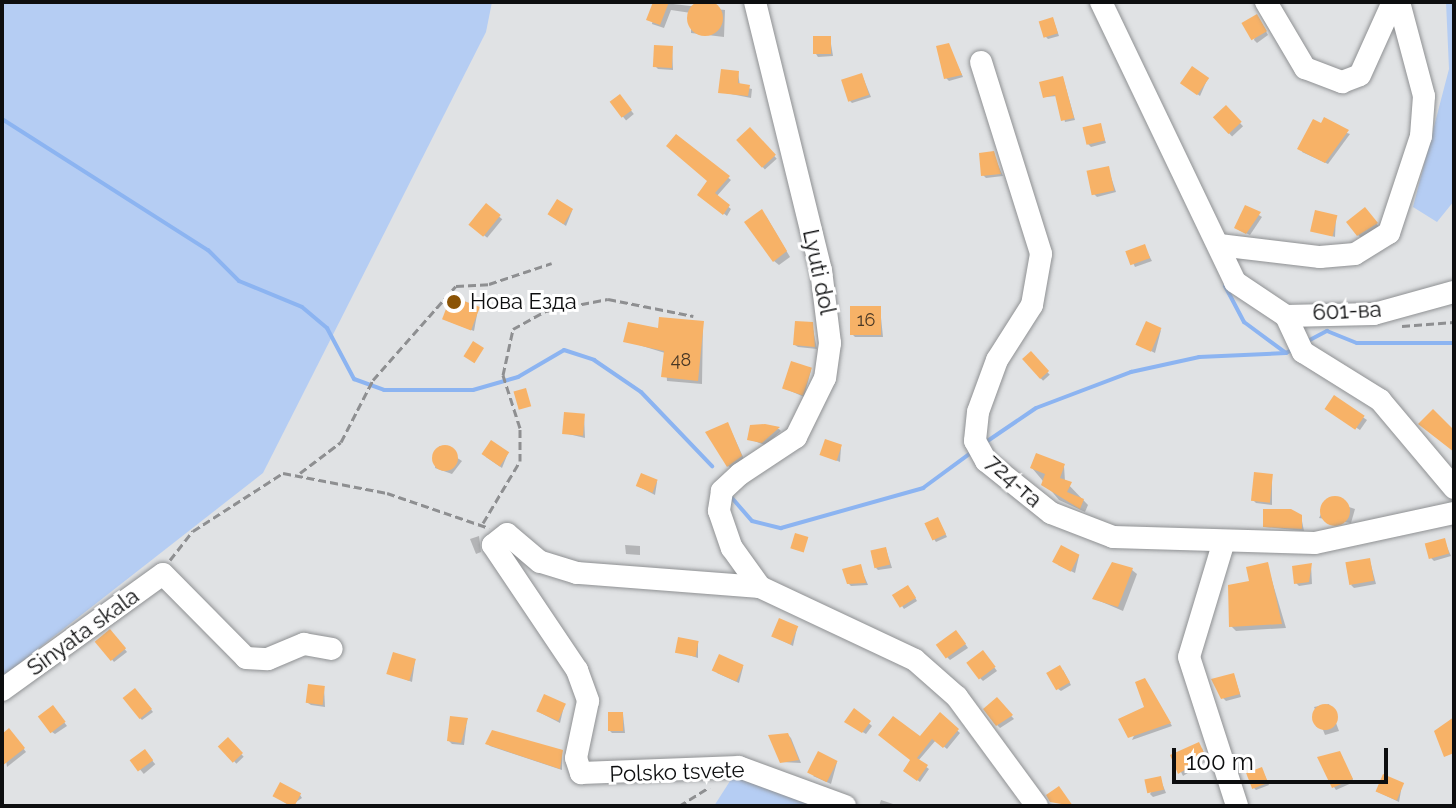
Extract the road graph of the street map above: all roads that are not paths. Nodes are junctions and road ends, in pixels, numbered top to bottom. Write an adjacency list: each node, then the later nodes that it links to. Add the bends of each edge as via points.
1 (755, 2): 12 (street, Lyuti dol, via 821,270 830,343 825,378 796,437 722,491 719,511 732,548)
2 (1101, 2): 6 (street)
3 (1266, 2): 4 (street, via 1305,68 1342,82 1360,75)
4 (1396, 2): 6 (street, via 1424,96 1421,136 1389,233 1355,254 1320,257)
5 (981, 62): 11 (street, 724-та, via 1041,254 1032,305 997,360 979,449 1051,513 1113,537)
6 (1219, 245): 8 (street, via 1235,282)
7 (1454, 292): 8 (street, 601-ва)
8 (1294, 335): 9 (street, via 1380,400)
9 (1454, 488)
10 (1454, 513): 11 (street, 724-та, via 1315,543)
11 (1224, 541): 17 (street, via 1189,657)
12 (760, 587): 15 (street, Polsko tsvete, via 577,573 540,562 512,537 490,529 494,553 581,680 588,701 576,758 581,773 739,767); 16 (street, via 915,660 957,697)
13 (332, 649): 14 (street, Sinyata skala, via 304,644 268,659 246,658 193,596 163,574)
14 (2, 690)
15 (845, 806)
16 (1037, 806)
17 (1237, 806)

